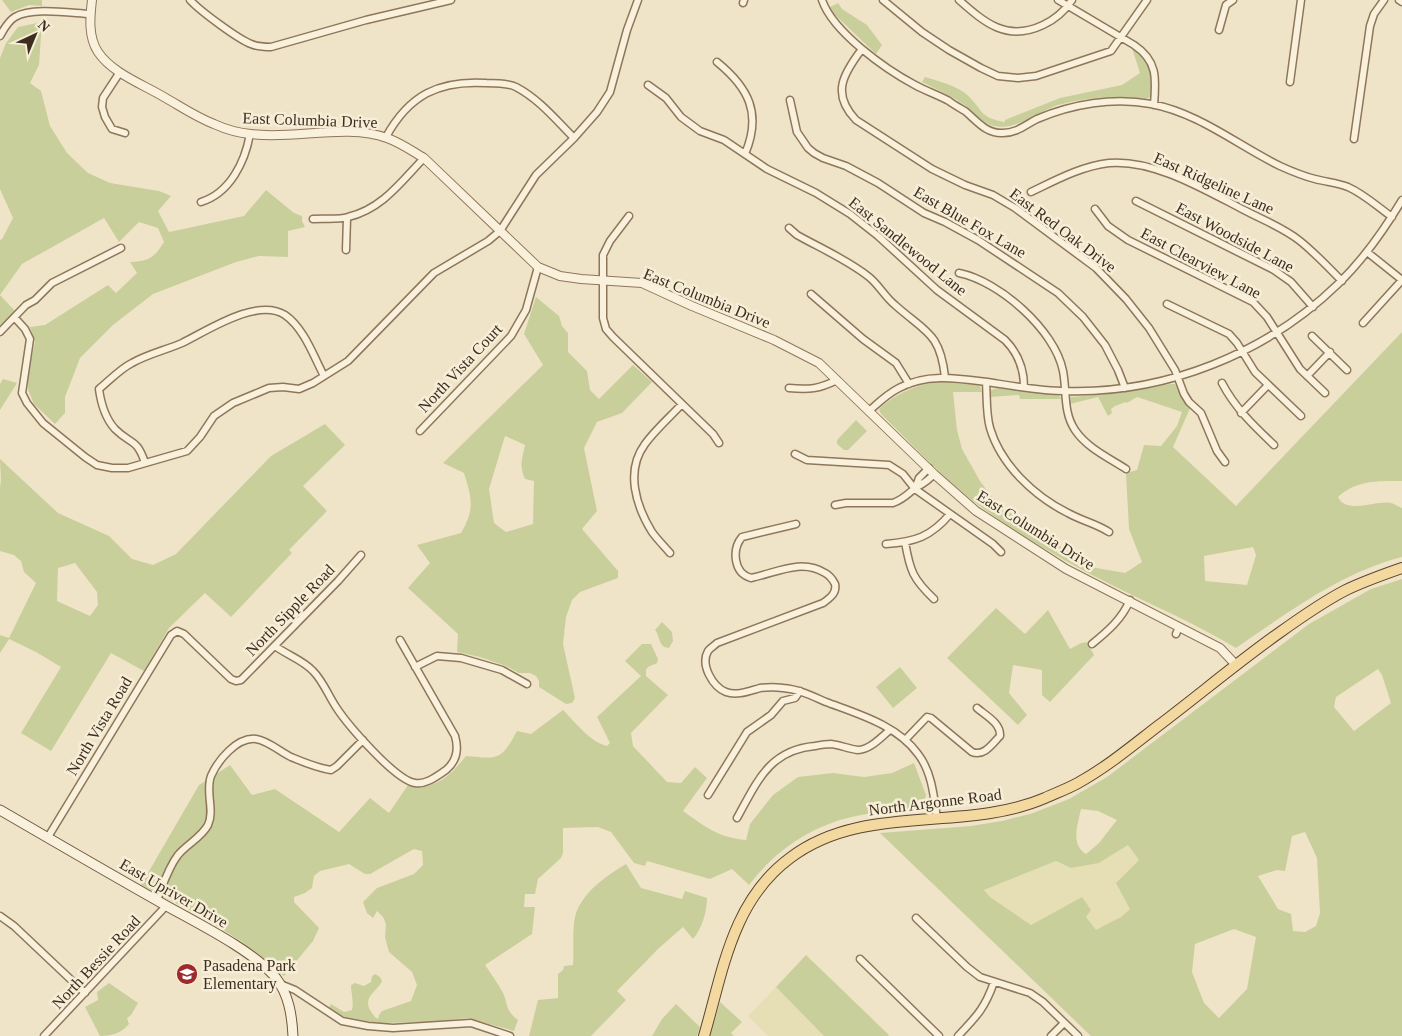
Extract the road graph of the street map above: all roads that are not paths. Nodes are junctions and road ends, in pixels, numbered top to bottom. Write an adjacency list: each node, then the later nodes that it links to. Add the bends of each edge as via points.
1 (92, 0): 14 (street, East Columbia Drive)
2 (190, 0): 3 (street, via 248,43 271,47)
3 (451, 0)
4 (638, 0): 28 (street, via 610,92)
5 (822, 0): 18 (street, via 830,18)
6 (883, 0): 17 (street, via 942,46 998,76 1036,76 1111,51)
7 (959, 0): 13 (street, via 994,27 1013,33 1031,30 1051,21)
8 (1058, 0): 13 (street)
9 (1147, 0): 17 (street)
10 (1233, 0): 15 (street, via 1226,5)
11 (1301, 0): 21 (street)
12 (1384, 0): 29 (street, via 1370,26)
13 (1070, 3): 17 (street)
14 (90, 14): 16 (street, via 30,12 13,18); 20 (street, East Columbia Drive, via 93,43 104,60)
15 (1219, 30)
16 (0, 36)
17 (1121, 37): 24 (street, via 1144,53 1153,67 1156,78)
18 (862, 49): 24 (street, via 890,70 965,112 985,129 999,133 1012,133 1067,108 1126,101); 63 (street, East Red Oak Drive, via 842,82 845,106 856,120 932,169 1015,208 1096,268 1138,313)
19 (717, 62): 30 (street, via 740,84 749,99 753,128)
20 (120, 72): 25 (street, via 103,98 102,107 112,129); 26 (street, East Columbia Drive, via 203,119 226,129)
21 (1290, 82)
22 (648, 84): 30 (street, East Sandlewood Lane, via 666,98 687,122)
23 (790, 100): 73 (street, East Blue Fox Lane, via 797,132 814,153 846,166 924,213 978,240 1058,293 1105,344)
24 (1154, 105): 38 (street, via 1194,118 1301,175 1348,187)
25 (126, 134)
26 (250, 134): 27 (street, East Columbia Drive, via 360,133); 35 (street, via 246,154 236,174 218,194)
27 (386, 137): 28 (street, via 395,120 421,96 441,87 467,82 514,86 532,97); 31 (street, East Columbia Drive)
28 (574, 138): 42 (street, via 536,176)
29 (1354, 139)
30 (744, 154): 71 (street, East Sandlewood Lane, via 850,214 937,290 999,334 1017,355)
31 (424, 158): 40 (street, via 384,200); 42 (street, East Columbia Drive)
32 (1031, 192): 50 (street, East Ridgeline Lane, via 1092,166 1128,163 1148,167 1196,186 1285,231)
33 (1402, 200): 38 (street)
34 (1136, 201): 53 (street, East Woodside Lane, via 1274,270 1291,282)
35 (201, 202)
36 (1095, 209): 57 (street, East Clearview Lane, via 1108,226 1128,240 1253,302 1268,317)
37 (629, 216): 48 (street, via 603,255)
38 (1392, 216): 45 (street)
39 (313, 218): 40 (street)
40 (347, 218): 44 (street)
41 (789, 228): 65 (street, via 859,269 894,305 924,328 938,347)
42 (500, 231): 46 (street, East Columbia Drive); 62 (street, via 434,273 348,361)
43 (121, 248): 54 (street, via 52,283)
44 (346, 250)
45 (1367, 252): 49 (street); 50 (street)
46 (538, 267): 48 (street, East Columbia Drive, via 560,276); 80 (street, North Vista Court, via 526,310 511,336)
47 (959, 273): 74 (street, via 982,280 1025,311 1038,325 1057,353)
48 (602, 280): 66 (street, East Columbia Drive, via 642,283 774,340 818,363); 76 (street, via 606,329)
49 (1402, 280): 55 (street)
50 (1342, 281): 53 (street)
51 (811, 294): 69 (street, via 896,363)
52 (1167, 304): 59 (street, via 1229,334)
53 (1313, 307): 57 (street)
54 (15, 318): 56 (street); 85 (street, via 30,339 22,393 43,423 97,465 128,468)
55 (1363, 323)
56 (0, 332)
57 (1276, 332): 59 (street); 64 (street, East Clearview Lane)
58 (1312, 336): 60 (street)
59 (1242, 351): 63 (street); 70 (street)
60 (1330, 352): 61 (street); 64 (street)
61 (1347, 370)
62 (324, 376): 85 (street, via 299,389 269,388 249,395 214,416 187,451); 85 (street, via 294,322 273,311 230,318 141,358 100,389 106,416 123,436 134,442)
63 (1178, 376): 73 (street); 84 (street, East Red Oak Drive, via 1184,394 1200,413 1217,451)
64 (1307, 376): 75 (street, East Clearview Lane)
65 (946, 377): 67 (street); 69 (street)
66 (837, 380): 72 (street, via 806,390); 77 (street, East Columbia Drive)
67 (986, 382): 71 (street); 92 (street, via 989,426 1010,467 1048,503)
68 (1222, 383): 78 (street)
69 (909, 384): 77 (street, via 889,394)
70 (1268, 385): 78 (street); 79 (street)
71 (1024, 387): 74 (street)
72 (790, 388)
73 (1125, 388): 74 (street)
74 (1065, 392): 86 (street, via 1070,420 1080,437)
75 (1325, 394)
76 (682, 404): 81 (street); 96 (street, via 644,444 633,480 653,532)
77 (869, 411): 87 (street, East Columbia Drive)
78 (1241, 413): 82 (street)
79 (1301, 416)
80 (420, 431)
81 (719, 443)
82 (1274, 445)
83 (795, 454): 88 (street, via 807,460 889,465 904,474)
84 (1226, 462)
85 (144, 463)
86 (1126, 470)
87 (932, 471): 88 (street, via 925,484); 100 (street, East Columbia Drive, via 976,511 1058,564)
88 (915, 489): 89 (street, via 893,503); 90 (street)
89 (835, 506)
90 (950, 514): 93 (street, via 935,531); 95 (street)
91 (796, 524): 108 (street, via 742,536 736,549 738,569 751,578 798,565 812,566 828,574 834,582 833,594 823,603 717,643 706,656 712,680 719,688 732,694 762,688)
92 (1109, 532)
93 (905, 542): 94 (street); 99 (street, via 914,577)
94 (886, 544)
95 (1001, 552)
96 (670, 553)
97 (361, 555): 103 (street, North Sipple Road)
98 (1402, 568): 104 (main road, North Argonne Road, via 1351,588 1318,606)
99 (934, 599)
100 (1130, 600): 102 (street, via 1122,616); 104 (street, East Columbia Drive, via 1180,632 1220,648)
101 (400, 640): 105 (street)
102 (1092, 644)
103 (275, 646): 106 (street, North Sipple Road); 111 (street, via 313,671 351,728)
104 (1236, 665): 116 (main road, North Argonne Road, via 1112,762 1077,784 995,813)
105 (415, 667): 107 (street, via 437,656 461,658 502,670); 111 (street, via 455,736 457,756 433,778 416,783 397,774)
106 (236, 681): 117 (street, North Vista Road, via 230,679 184,634 177,631 171,635)
107 (527, 684)
108 (800, 691): 110 (street, via 855,712); 113 (street, via 747,732)
109 (977, 708): 112 (street, via 996,724 1000,732 1000,736 983,753 972,752 927,717)
110 (890, 730): 112 (street); 115 (street, via 867,748 859,750 830,744 794,750 781,756 760,776)
111 (363, 740): 118 (street, via 331,770 254,739 228,751 211,776 208,825 178,855)
112 (905, 740): 116 (street, via 926,768 933,790)
113 (708, 795)
114 (0, 810): 117 (main road, East Upriver Drive)
115 (737, 818)
116 (936, 819): 130 (main road, North Argonne Road, via 867,825 833,834 805,847 777,868 756,891 740,919)
117 (48, 838): 118 (main road, East Upriver Drive)
118 (156, 900): 119 (main road, East Upriver Drive)
119 (166, 906): 124 (main road, East Upriver Drive, via 258,962); 125 (street, North Bessie Road)
120 (0, 916): 125 (street)
121 (916, 918): 123 (street, via 967,967)
122 (860, 959): 131 (street)
123 (994, 982): 126 (street, via 1030,993); 132 (street, via 987,1002)
124 (280, 984): 128 (main road, East Upriver Drive, via 290,1008); 129 (street, via 295,990 342,1021 393,1028 471,1023)
125 (85, 993): 127 (street, North Bessie Road)
126 (1064, 1023): 133 (street); 134 (street)
127 (44, 1036)
128 (293, 1036)
129 (510, 1036)
130 (704, 1036)
131 (939, 1036)
132 (958, 1036)
133 (1051, 1036)
134 (1078, 1036)

